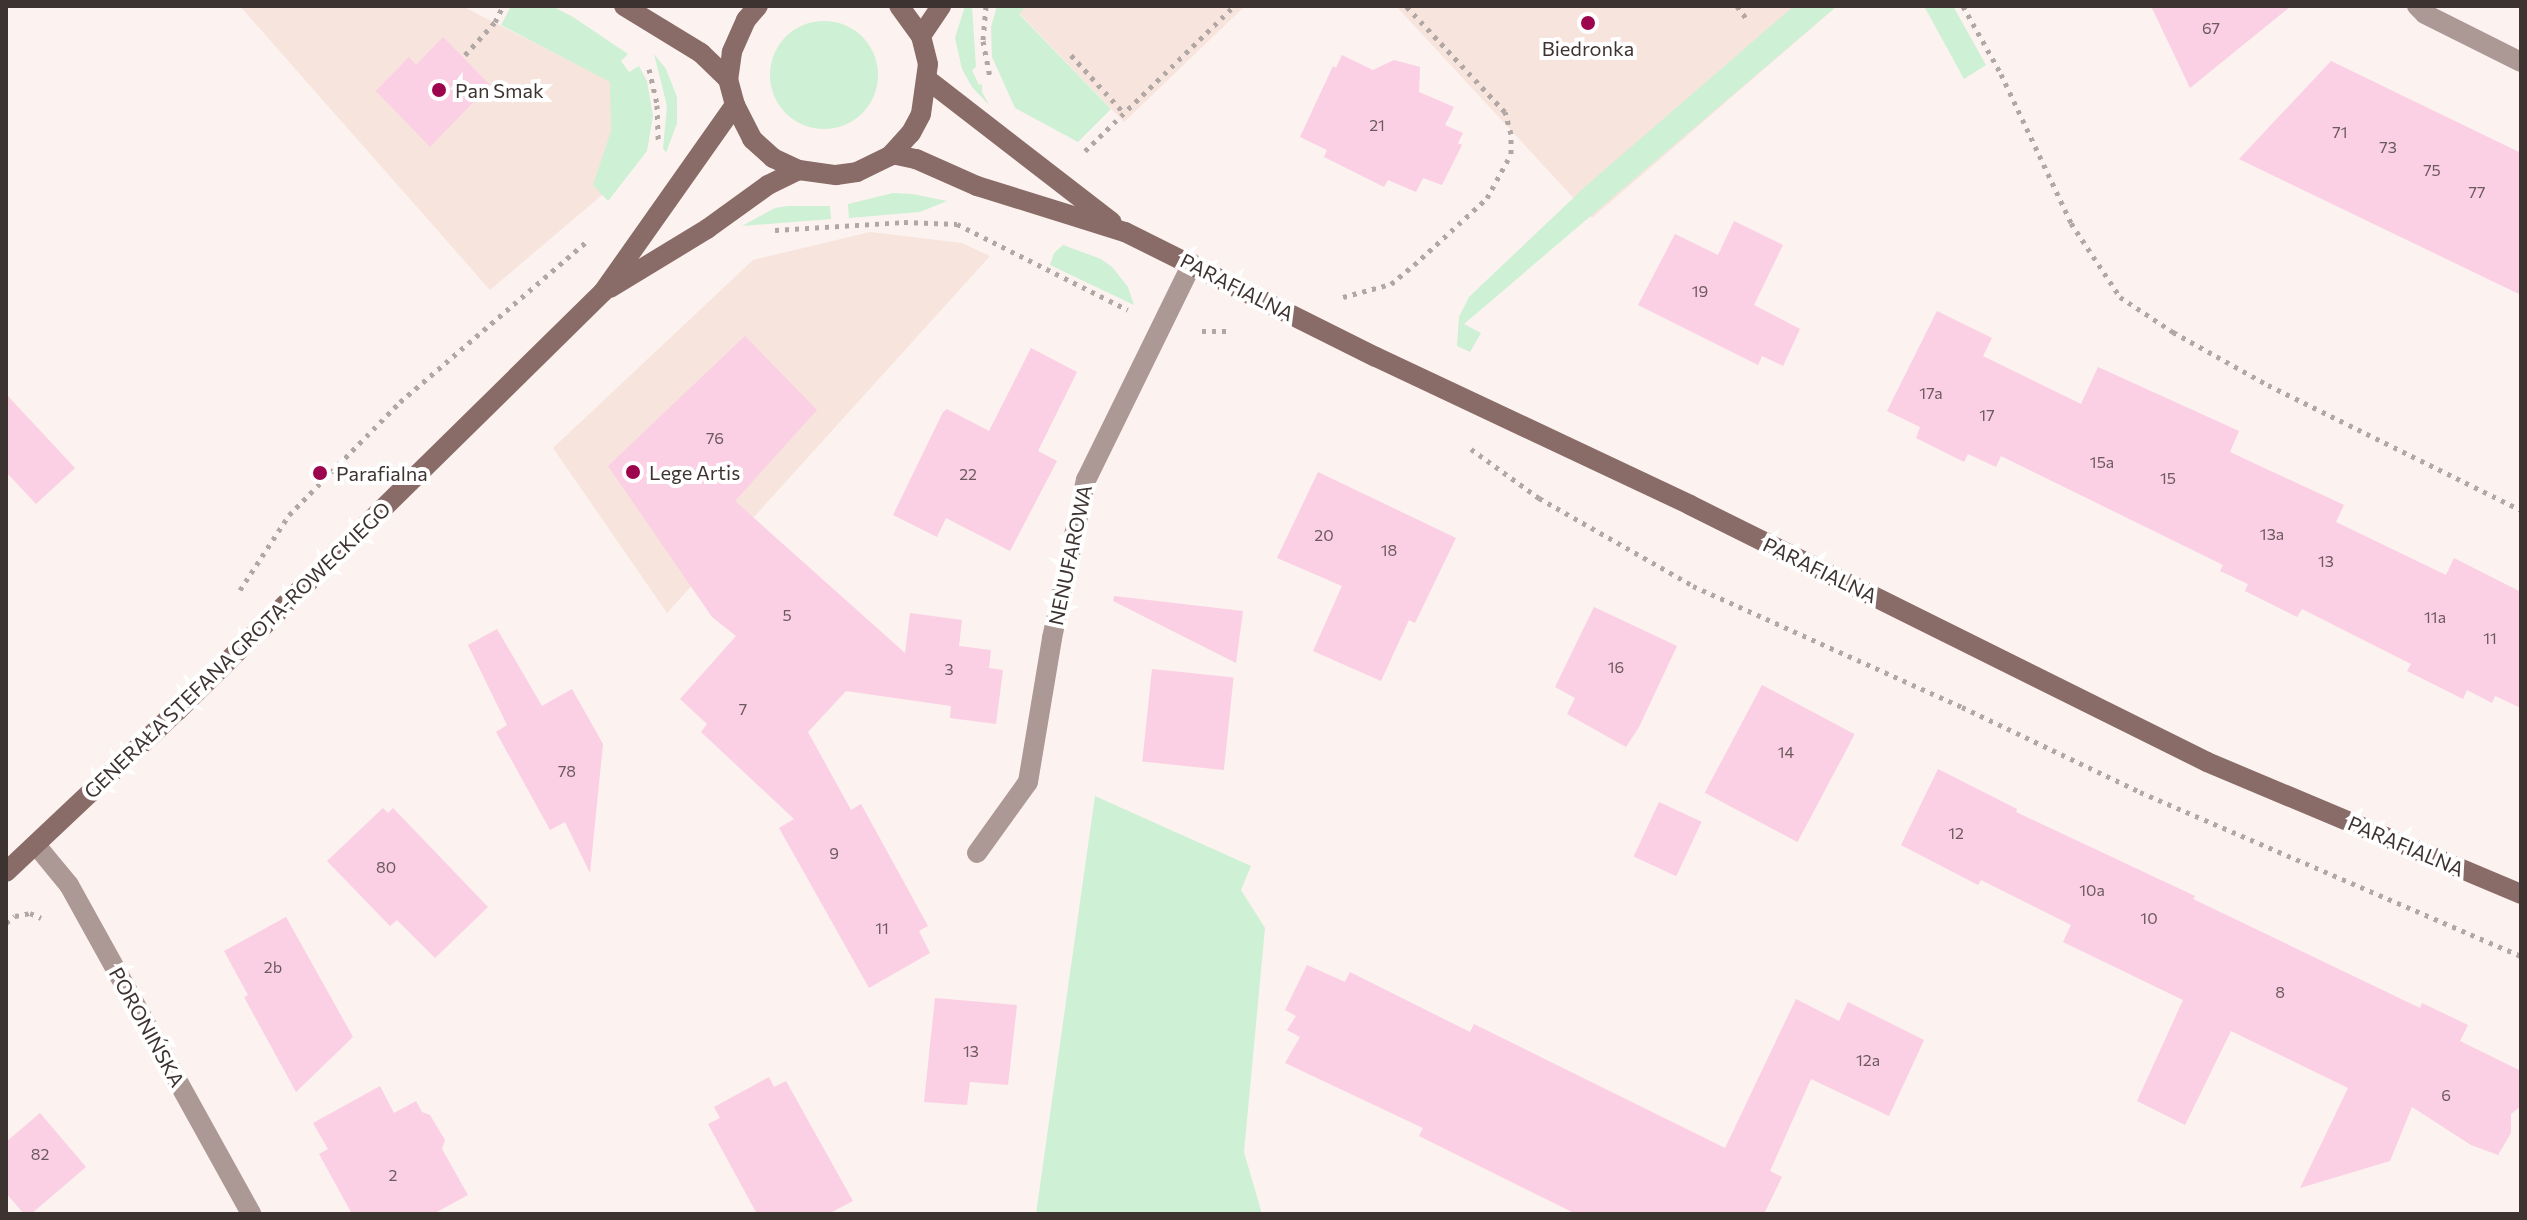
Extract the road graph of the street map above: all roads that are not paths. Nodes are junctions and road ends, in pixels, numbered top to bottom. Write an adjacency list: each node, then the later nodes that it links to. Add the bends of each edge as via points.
1 (624, 6): 8 (street, via 701,53)
2 (758, 6): 8 (street, via 738,36)
3 (899, 6): 6 (street)
4 (941, 6): 6 (street)
5 (2417, 6): 7 (street)
6 (921, 36): 9 (street)
7 (2521, 62)
8 (728, 79): 10 (street)
9 (928, 80): 11 (street, via 921,114); 13 (street, PARAFIALNA)
10 (735, 105): 12 (street, via 752,139 773,158); 15 (street, GENERAŁA STEFANA GROTA-ROWECKIEGO)
11 (892, 154): 12 (street, via 857,172); 13 (street, PARAFIALNA)
12 (799, 170): 15 (street, GENERAŁA STEFANA GROTA-ROWECKIEGO)
13 (1125, 232): 14 (street, PARAFIALNA)
14 (1192, 264): 17 (street, NENUFAROWA, via 1086,480 1028,782); 19 (street, PARAFIALNA, via 2207,762)
15 (603, 292): 16 (street, GENERAŁA STEFANA GROTA-ROWECKIEGO)
16 (36, 845): 18 (street, GENERAŁA STEFANA GROTA-ROWECKIEGO); 20 (street, PORONIŃSKA, via 69,885)
17 (977, 853)
18 (6, 872)
19 (2521, 894)
20 (251, 1214)

